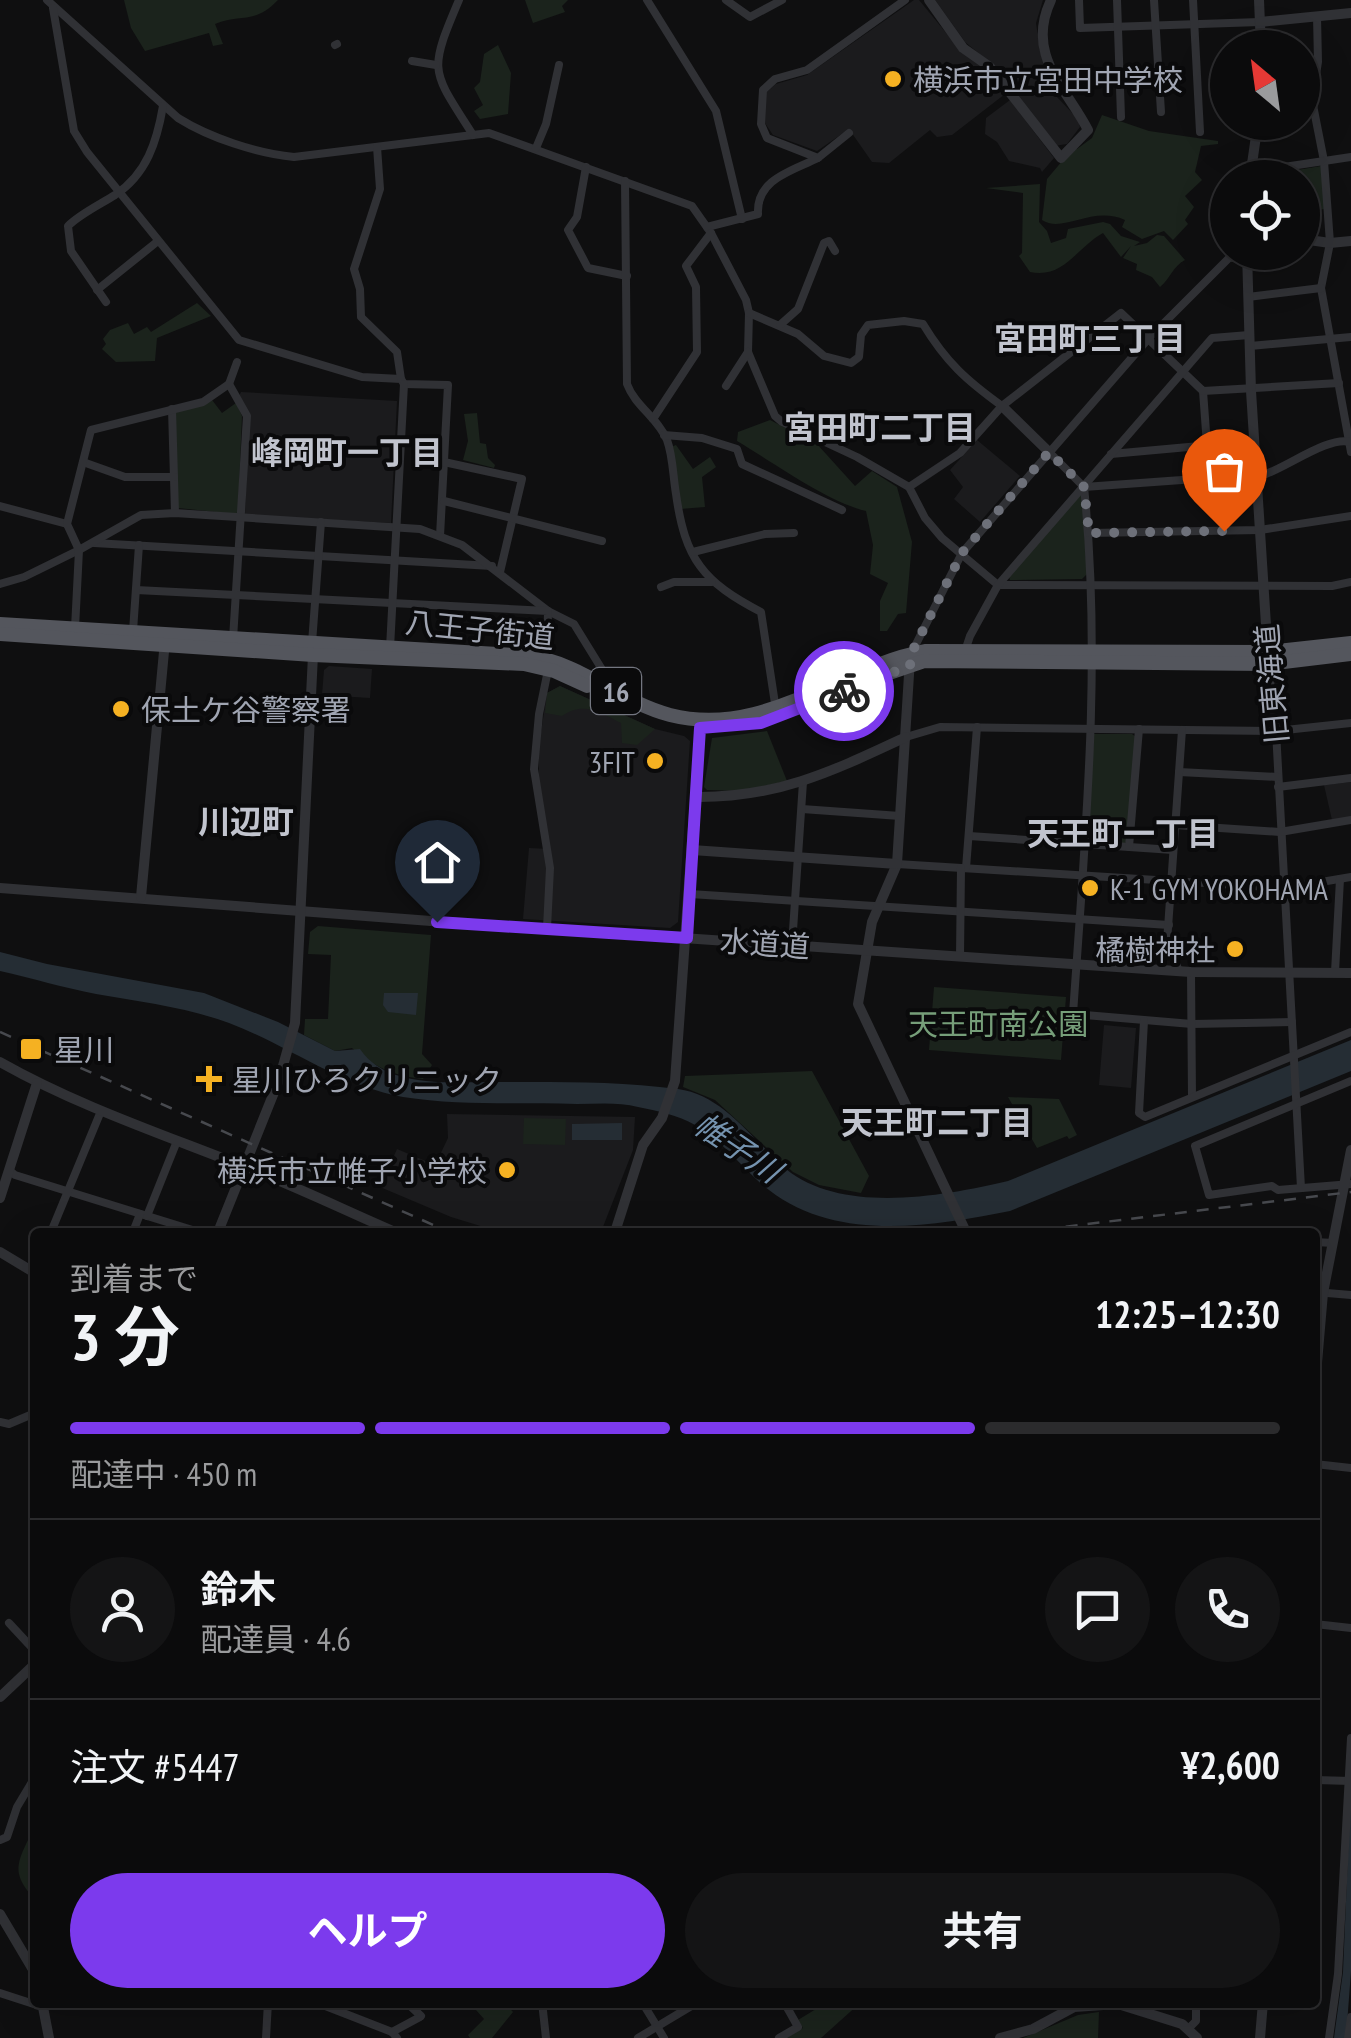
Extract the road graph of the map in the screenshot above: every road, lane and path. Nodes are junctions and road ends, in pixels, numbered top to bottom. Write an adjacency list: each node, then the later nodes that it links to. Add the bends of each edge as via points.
1 (459, 0): 22 (street)
2 (647, 0): 39 (street, via 716,111)
3 (726, 0): 4 (street, via 750,17)
4 (782, 0)
5 (905, 0): 33 (street, via 807,70 775,78 763,90 767,138)
6 (929, 0): 7 (street, via 1061,158 1088,130 1050,69 1042,19)
7 (1051, 0)
8 (1079, 0): 19 (street, via 1080,28)
9 (1117, 0): 19 (street)
10 (1154, 0): 18 (street)
11 (1193, 0): 17 (street)
12 (1259, 0): 16 (street)
13 (50, 3): 24 (street); 38 (street, via 74,131)
14 (1351, 13): 15 (street)
15 (1317, 16): 16 (street); 34 (street, via 1312,100)
16 (1260, 22): 17 (street); 20 (street)
17 (1194, 24): 18 (street); 27 (street)
18 (1156, 26): 19 (street); 25 (street)
19 (1118, 27): 26 (street)
20 (1260, 30)
21 (412, 61): 22 (street)
22 (436, 64): 29 (street)
23 (558, 65): 31 (street)
24 (164, 106): 30 (street, via 195,128 274,154); 38 (street, via 153,152)
25 (1161, 112)
26 (1121, 117)
27 (1200, 132)
28 (849, 133): 33 (street)
29 (474, 135): 30 (street); 31 (street, via 489,133)
30 (377, 147): 62 (street, via 380,189 354,268 358,306 360,317 397,352)
31 (536, 148): 36 (street)
32 (1351, 157): 34 (street)
33 (818, 158): 39 (street, via 767,184 758,214)
34 (1324, 161): 35 (street); 44 (street)
35 (1320, 162)
36 (586, 167): 37 (street); 48 (street, via 577,217 568,230 588,268)
37 (625, 181): 40 (street, via 692,206); 48 (street)
38 (119, 192): 42 (street); 50 (street, via 68,226 71,251)
39 (742, 219): 40 (street)
40 (709, 230): 53 (street); 70 (street, via 686,266 696,288 697,352)
41 (1351, 240): 44 (street)
42 (158, 241): 50 (street); 62 (street, via 239,340 362,377)
43 (1320, 242): 44 (street)
44 (1330, 243): 49 (street)
45 (835, 251): 54 (street, via 824,244 798,309)
46 (1217, 270): 56 (street)
47 (1247, 270): 51 (street, 旧東海道)
48 (627, 276): 70 (street, via 626,384)
49 (1321, 288): 51 (street); 57 (street)
50 (97, 290): 52 (street)
51 (1248, 296): 58 (street, 旧東海道)
52 (106, 302)
53 (749, 313): 54 (street); 59 (street)
54 (780, 325): 68 (street, via 824,356 851,363 860,357 868,326 923,324 960,376)
55 (1351, 336): 57 (street)
56 (1149, 338): 61 (street); 68 (street, via 1121,312); 75 (street)
57 (1330, 338): 58 (street); 63 (street)
58 (1249, 340): 61 (street, via 1212,338); 67 (street, 旧東海道)
59 (748, 352): 65 (street); 84 (street, via 782,422)
60 (237, 362): 64 (street)
61 (1184, 371): 66 (street); 77 (street)
62 (402, 381): 79 (street, via 448,385); 95 (street)
63 (1339, 383): 67 (street); 73 (street)
64 (229, 384): 69 (street, via 203,402); 91 (street, via 247,416)
65 (726, 386)
66 (1203, 391): 67 (street); 74 (street)
67 (1251, 391): 72 (street, 旧東海道)
68 (1002, 406): 75 (street); 84 (street, via 960,454)
69 (172, 409): 78 (street, via 91,430); 82 (street)
70 (653, 419): 71 (street)
71 (664, 435): 80 (street, via 737,448); 105 (street)
72 (1255, 441): 74 (street); 81 (street, 旧東海道)
73 (1350, 442): 76 (street); 81 (street, via 1333,440 1289,466)
74 (1207, 445): 77 (street)
75 (1049, 452): 85 (street); 106 (street)
76 (1351, 452)
77 (1111, 454): 85 (street)
78 (84, 462): 82 (street, via 125,477); 94 (street)
79 (444, 462): 86 (street); 92 (street, via 522,479)
80 (742, 464): 83 (street); 88 (street)
81 (1257, 474): 85 (street); 96 (street, 旧東海道)
82 (174, 477): 89 (street)
83 (746, 477)
84 (910, 487): 106 (street, via 925,518)
85 (1084, 487): 98 (street); 113 (street)
86 (444, 501): 92 (street); 99 (street)
87 (0, 506): 94 (street)
88 (842, 510)
89 (174, 514): 91 (street); 101 (street, via 142,515)
90 (1351, 516): 96 (street)
91 (241, 518): 93 (street); 104 (street)
92 (513, 519): 100 (street); 109 (street)
93 (321, 522): 95 (street); 107 (street)
94 (67, 524): 103 (street)
95 (398, 527): 99 (street); 108 (street)
96 (1260, 530): 98 (street); 115 (street, 旧東海道)
97 (794, 533): 105 (street)
98 (1089, 533): 114 (street)
99 (440, 536): 109 (street)
100 (602, 541)
101 (94, 543): 102 (street); 103 (street)
102 (139, 546): 104 (street); 117 (street)
103 (79, 550): 112 (street); 123 (street)
104 (239, 551): 107 (street); 118 (street)
105 (693, 552): 110 (street)
106 (962, 553): 113 (street); 135 (street)
107 (319, 556): 108 (street); 119 (street)
108 (396, 561): 109 (street); 120 (street)
109 (496, 569): 121 (street)
110 (712, 582): 116 (street); 138 (street, via 761,612)
111 (1351, 582): 115 (street)
112 (0, 584)
113 (998, 584): 114 (street); 131 (street)
114 (1093, 585): 115 (street); 133 (street)
115 (1263, 586): 134 (street, 旧東海道)
116 (660, 588)
117 (136, 590): 118 (street); 124 (street)
118 (236, 595): 119 (street); 126 (street)
119 (316, 600): 120 (street); 130 (street)
120 (393, 604): 121 (street); 129 (street)
121 (548, 611): 136 (street); 137 (street, via 574,624)
122 (0, 624): 123 (highway, 八王子街道 / 16)
123 (76, 629): 124 (highway, 八王子街道 / 16)
124 (133, 633): 127 (highway, 八王子街道 / 16)
125 (0, 634): 127 (highway, 八王子街道 / 16)
126 (234, 639): 127 (highway, 八王子街道 / 16); 130 (highway, 八王子街道 / 16)
127 (166, 640): 130 (highway, 八王子街道 / 16); 172 (street)
128 (1351, 642): 134 (highway, 八王子街道 / 16)
129 (390, 648): 130 (highway, 八王子街道 / 16); 136 (highway, 八王子街道 / 16)
130 (312, 649): 136 (highway, 八王子街道 / 16); 175 (street)
131 (965, 651): 133 (highway, 八王子街道 / 16); 135 (highway, 八王子街道 / 16)
132 (1351, 654): 134 (highway, 八王子街道 / 16)
133 (1092, 658): 134 (highway, 八王子街道 / 16); 135 (highway, 八王子街道 / 16); 142 (street)
134 (1268, 658): 145 (street, 旧東海道)
135 (910, 660): 138 (highway, 八王子街道 / 16); 140 (highway, 八王子街道 / 16, via 778,718); 146 (street)
136 (548, 664): 137 (highway, 八王子街道 / 16); 140 (highway, 八王子街道 / 16, via 642,714); 179 (street, via 534,757 550,868)
137 (604, 685): 138 (highway, 八王子街道 / 16, via 649,708 690,718)
138 (776, 710)
139 (1351, 723): 145 (street)
140 (700, 728): 151 (street)
141 (977, 728): 142 (street); 146 (street, via 940,727); 157 (street)
142 (1090, 729): 143 (street); 158 (street)
143 (1139, 730): 144 (street); 159 (street)
144 (1182, 730): 145 (street); 147 (street)
145 (1276, 731): 150 (street, 旧東海道)
146 (906, 737): 149 (street); 153 (street)
147 (1179, 772): 150 (street); 155 (street)
148 (1351, 778): 150 (street)
149 (803, 782): 151 (street, via 746,796); 152 (street)
150 (1278, 782): 156 (street, 旧東海道)
151 (695, 796): 160 (street)
152 (802, 808): 153 (street); 162 (street)
153 (900, 816): 163 (street)
154 (1351, 820): 156 (street)
155 (1175, 825): 156 (street); 161 (street)
156 (1280, 832): 170 (street, 旧東海道)
157 (969, 836): 158 (street); 164 (street)
158 (1083, 844): 159 (street); 165 (street)
159 (1129, 847): 161 (street)
160 (692, 850): 162 (street); 171 (street)
161 (1174, 850): 168 (street)
162 (798, 857): 163 (street); 173 (street)
163 (896, 864): 164 (street); 174 (street)
164 (964, 868): 165 (street); 176 (street)
165 (1082, 876): 168 (street); 177 (street)
166 (1351, 877): 167 (street)
167 (1340, 879): 170 (street); 186 (street)
168 (1171, 881): 170 (street); 178 (street)
169 (0, 888): 172 (street, 水道道)
170 (1286, 888): 187 (street, 旧東海道)
171 (690, 894): 173 (street); 180 (street)
172 (141, 896): 175 (street, 水道道)
173 (795, 901): 174 (street); 181 (street)
174 (878, 907): 176 (street); 182 (street)
175 (301, 910): 179 (street, 水道道); 202 (street, via 295,1024)
176 (960, 912): 177 (street); 183 (street)
177 (1079, 920): 178 (street); 184 (street)
178 (1169, 926): 185 (street, via 1168,942)
179 (547, 928): 180 (street, 水道道)
180 (687, 938): 181 (street, 水道道); 214 (street, via 675,1082 643,1145)
181 (792, 945): 182 (street, 水道道)
182 (866, 950): 183 (street, 水道道); 215 (street, via 858,1004)
183 (960, 956): 184 (street, 水道道)
184 (1076, 964): 185 (street, 水道道); 189 (street, via 1072,1014)
185 (1185, 972): 187 (street, 水道道); 191 (street)
186 (1336, 972): 187 (street, 水道道); 188 (street, 水道道)
187 (1289, 973): 190 (street, 旧東海道)
188 (1351, 973)
189 (1144, 1021): 191 (street); 197 (street, via 1139,1113 1144,1117)
190 (1292, 1022): 191 (street); 193 (street, 旧東海道)
191 (1192, 1024): 197 (street)
192 (1351, 1032): 193 (street)
193 (1294, 1055): 197 (street); 198 (street, 旧東海道)
194 (0, 1062): 196 (street)
195 (1351, 1081): 198 (street)
196 (36, 1083): 199 (street); 203 (street)
197 (1192, 1097)
198 (1297, 1102): 205 (street); 205 (street, via 1195,1146 1209,1195)
199 (101, 1111): 200 (street); 206 (street)
200 (178, 1141): 202 (street); 208 (street)
201 (1351, 1150): 204 (street)
202 (245, 1166): 212 (street); 213 (street)
203 (4, 1168): 206 (street); 207 (street)
204 (1347, 1184): 205 (street); 217 (street)
205 (1301, 1188)
206 (69, 1190): 208 (street); 209 (street)
207 (0, 1198)
208 (144, 1215): 210 (street); 211 (street)
209 (53, 1228)
210 (136, 1228)
211 (186, 1228)
212 (220, 1228)
213 (377, 1228)
214 (616, 1228)
215 (964, 1228)
216 (1320, 1242): 217 (street)
217 (1333, 1243): 220 (street)
218 (0, 1252): 219 (street)
219 (30, 1269)
220 (1320, 1288)
221 (1320, 1292): 222 (street)
222 (1351, 1294)
223 (30, 1415): 224 (street)
224 (0, 1422)
225 (1320, 1465): 226 (street)
226 (1351, 1468)
227 (9, 1623): 230 (street)
228 (1320, 1625): 229 (street)
229 (1351, 1628)
230 (30, 1646)
231 (30, 1669): 232 (street)
232 (0, 1697)
233 (1351, 1738): 235 (street)
234 (1320, 1780): 235 (street)
235 (1350, 1781): 267 (street)
236 (30, 1785): 237 (street)
237 (0, 1840)
238 (0, 1914): 239 (street)
239 (30, 1964)
240 (0, 1994): 241 (street)
241 (30, 2002)
242 (44, 2008): 258 (street)
243 (268, 2008): 259 (street)
244 (336, 2008): 257 (street)
245 (412, 2008): 257 (street, via 420,2016)
246 (543, 2008): 260 (street)
247 (646, 2008): 255 (street)
248 (688, 2008): 255 (street)
249 (787, 2008): 263 (street, via 798,2027)
250 (1074, 2008): 264 (street)
251 (1136, 2008): 256 (street)
252 (1196, 2008): 256 (street)
253 (1262, 2008): 266 (street)
254 (1351, 2017): 268 (street)
255 (658, 2026): 261 (street); 262 (street)
256 (1189, 2028): 265 (street)
257 (395, 2035)
258 (49, 2038)
259 (266, 2038)
260 (546, 2038)
261 (638, 2038)
262 (664, 2038)
263 (778, 2038)
264 (1000, 2038)
265 (1198, 2038)
266 (1260, 2038)
267 (1329, 2038)
268 (1348, 2038)

